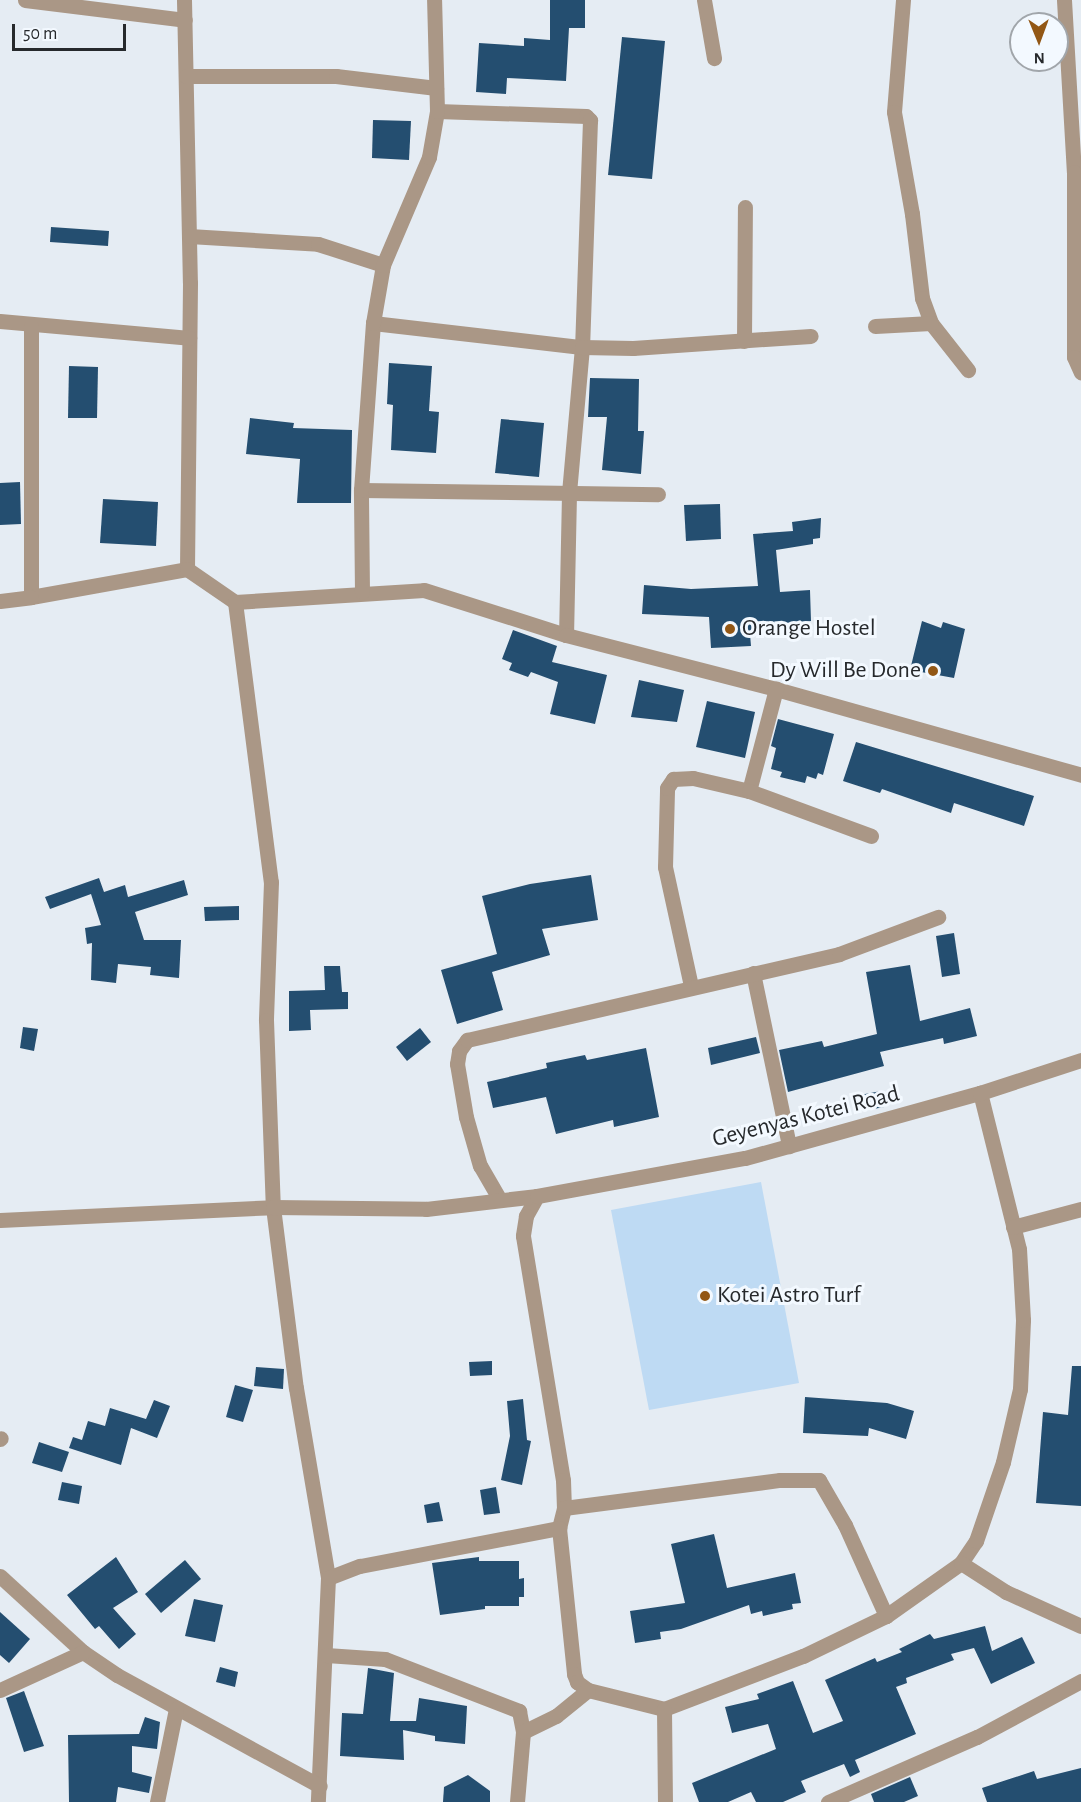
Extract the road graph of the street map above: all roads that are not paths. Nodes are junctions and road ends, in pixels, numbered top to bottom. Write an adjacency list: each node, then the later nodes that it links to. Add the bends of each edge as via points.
1 (25, 0): 7 (street)
2 (184, 0): 7 (street)
3 (434, 0): 10 (street)
4 (704, 0): 8 (street)
5 (903, 0): 18 (street, via 894,112 922,298)
6 (1064, 0): 12 (street)
7 (185, 20): 9 (street)
8 (714, 58)
9 (186, 76): 10 (street, via 336,76); 14 (street)
10 (436, 88): 11 (street)
11 (437, 111): 15 (street, via 429,157); 24 (street, via 586,116 590,120)
12 (1078, 172): 26 (street, via 1074,357)
13 (745, 207): 23 (street)
14 (189, 236): 15 (street, via 318,244); 22 (street)
15 (383, 265): 17 (street)
16 (0, 321): 19 (street)
17 (373, 323): 24 (street); 27 (street)
18 (931, 323): 20 (street); 25 (street)
19 (31, 326): 22 (street, via 89,327); 32 (street)
20 (875, 326)
21 (811, 336): 23 (street)
22 (189, 338): 30 (street)
23 (744, 340): 24 (street, via 633,348)
24 (582, 347): 28 (street)
25 (968, 370)
26 (1081, 373)
27 (361, 490): 28 (street); 31 (street)
28 (569, 494): 29 (street); 35 (street)
29 (658, 494)
30 (187, 569): 32 (street); 34 (street)
31 (362, 592): 34 (street); 35 (street, via 424,590)
32 (31, 597): 33 (street)
33 (0, 601)
34 (236, 602): 48 (street, via 271,882 266,1020)
35 (566, 635): 36 (street)
36 (776, 689): 37 (street); 38 (street)
37 (1081, 775)
38 (749, 791): 39 (street); 42 (street, via 682,777 674,779 667,788 665,867)
39 (872, 836)
40 (938, 918): 41 (street, via 839,954)
41 (753, 973): 42 (street); 45 (street)
42 (691, 986): 47 (street, via 467,1040 459,1051 458,1064 466,1117 480,1166)
43 (1081, 1060): 44 (street, Geyenyas Kotei Road)
44 (980, 1093): 45 (street, Geyenyas Kotei Road); 51 (street)
45 (789, 1146): 46 (street, Geyenyas Kotei Road, via 706,1166)
46 (537, 1196): 47 (street, Geyenyas Kotei Road); 52 (street, via 526,1216 523,1236)
47 (500, 1200): 48 (street, Geyenyas Kotei Road, via 426,1209)
48 (273, 1207): 50 (street, Geyenyas Kotei Road); 56 (street, via 296,1388)
49 (1081, 1209): 51 (street)
50 (0, 1220)
51 (1013, 1227): 54 (street, via 1022,1284 1020,1389 988,1509 976,1542)
52 (564, 1508): 53 (street); 57 (street, via 780,1480 819,1480 845,1525)
53 (559, 1527): 56 (street, via 360,1566); 63 (street, via 572,1664 577,1682)
54 (961, 1563): 57 (street); 58 (street, via 1006,1592)
55 (0, 1576): 59 (street)
56 (328, 1578): 60 (street)
57 (886, 1616): 65 (street, via 803,1656)
58 (1081, 1626)
59 (83, 1652): 62 (street); 64 (street)
60 (326, 1655): 66 (street, via 385,1659 510,1705 519,1711); 67 (street)
61 (1081, 1681): 71 (street, via 977,1737)
62 (0, 1690)
63 (588, 1690): 65 (street); 66 (street, via 556,1716)
64 (176, 1709): 67 (street); 68 (street)
65 (664, 1709): 70 (street)
66 (523, 1732): 69 (street)
67 (319, 1794)
68 (157, 1802)
69 (518, 1802)
70 (665, 1802)
71 (828, 1802)

